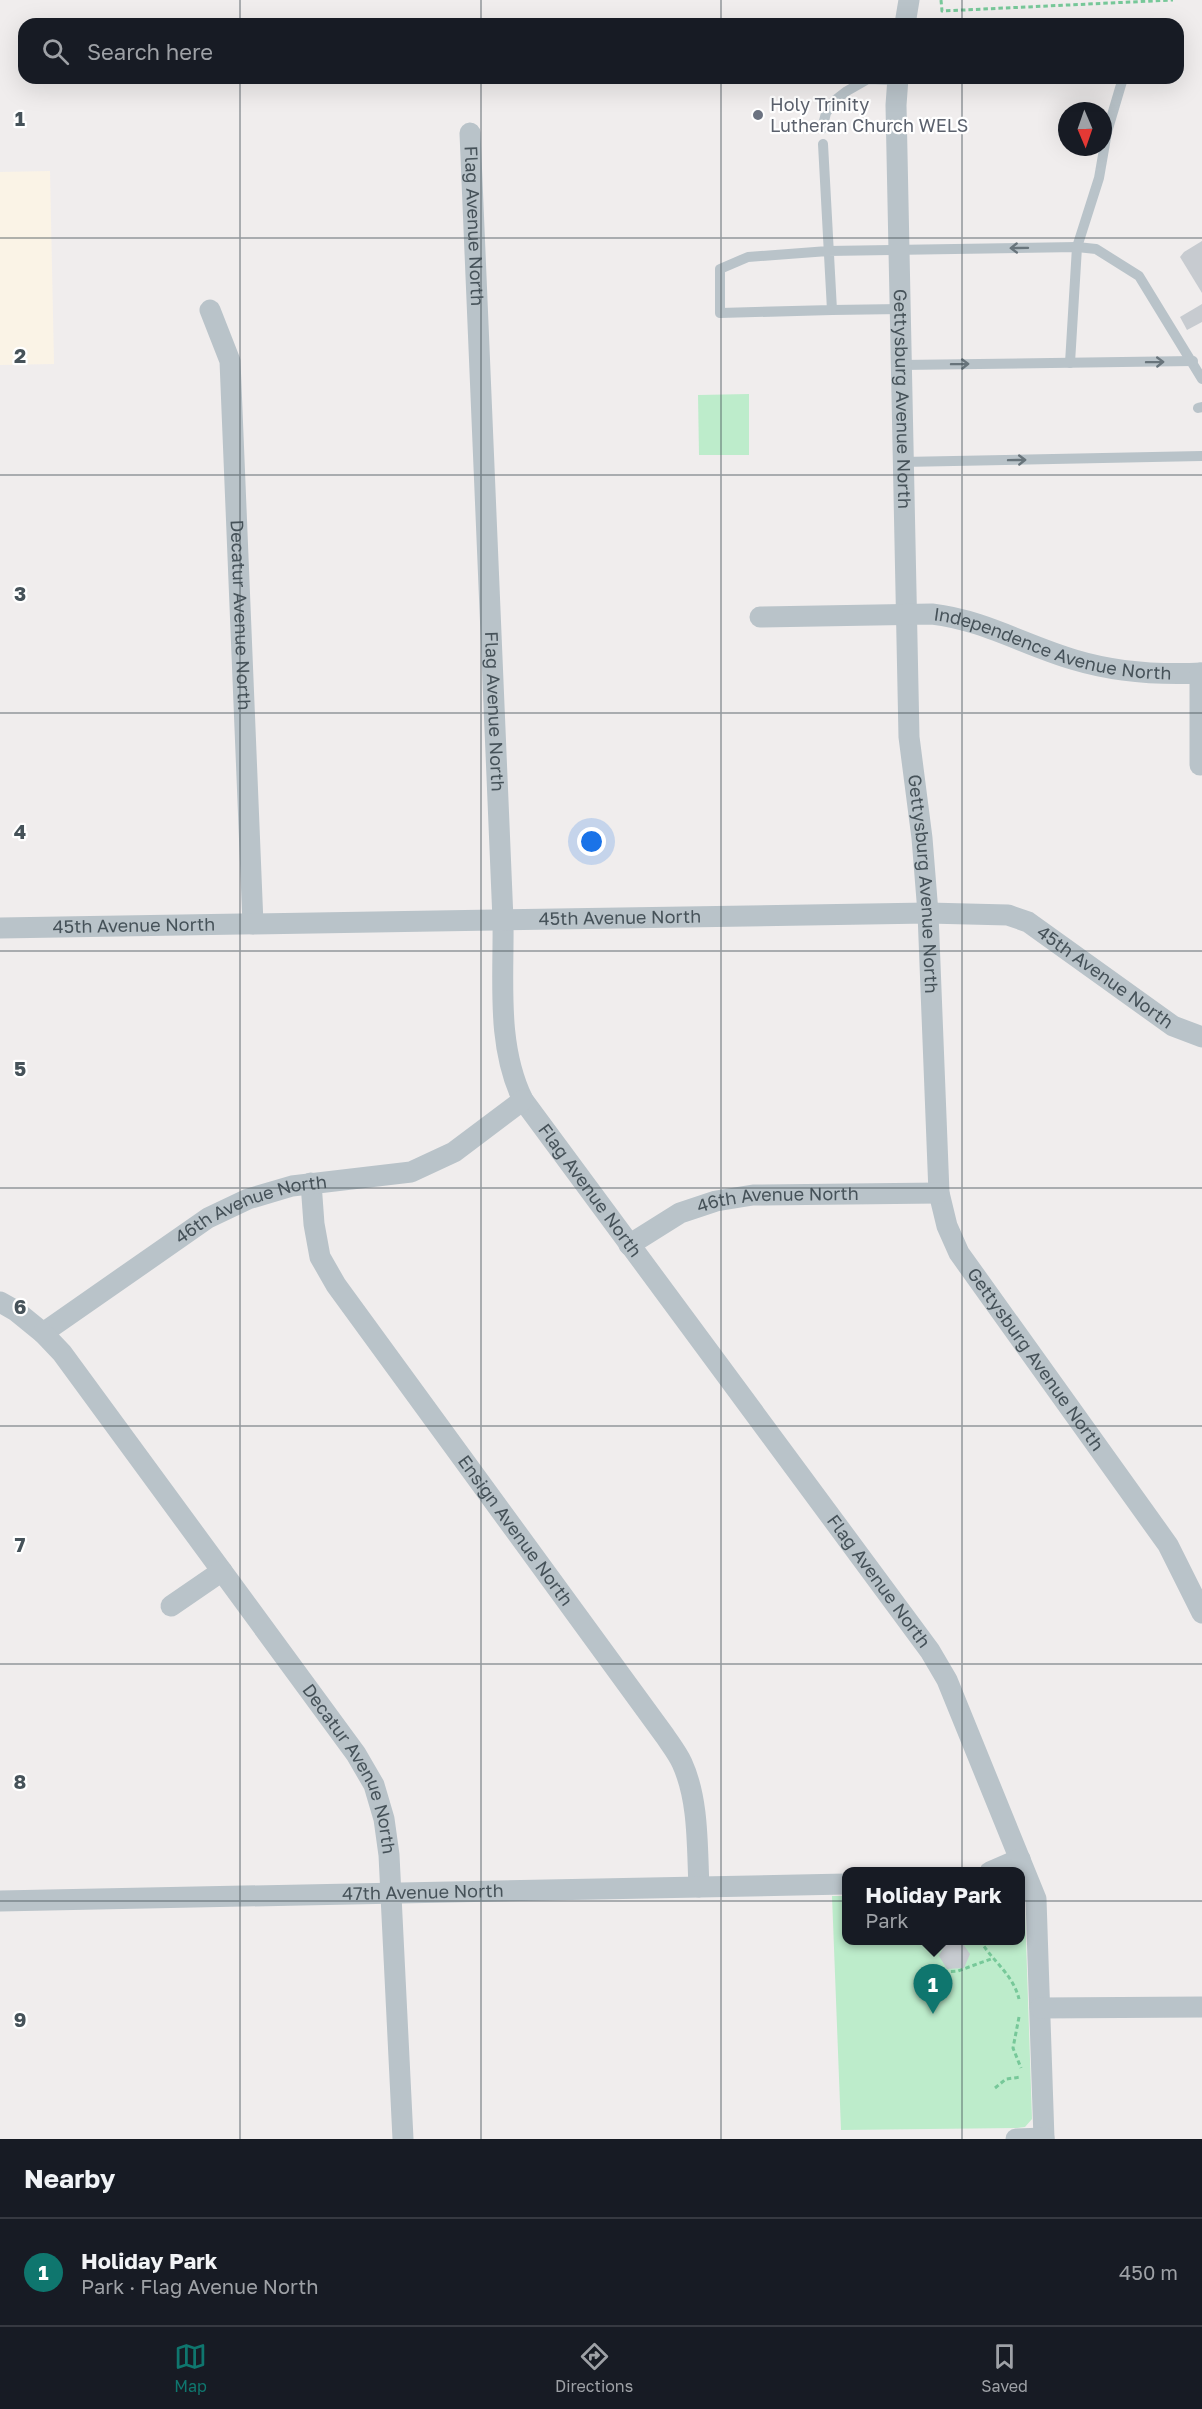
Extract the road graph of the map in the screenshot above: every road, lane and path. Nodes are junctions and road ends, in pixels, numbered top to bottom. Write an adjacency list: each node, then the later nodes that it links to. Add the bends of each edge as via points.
1 (909, 0): 4 (street)
2 (941, 0): 3 (path, via 942,11)
3 (1173, 0)
4 (907, 18)
5 (860, 84): 8 (lane, via 834,101)
6 (898, 84): 12 (street, Gettysburg Avenue North)
7 (1121, 84): 11 (lane, via 1099,178)
8 (822, 129)
9 (470, 133): 28 (street, Flag Avenue North)
10 (823, 144): 13 (lane)
11 (1077, 247): 12 (lane, one-way to 12); 17 (lane, via 1096,249 1139,276); 18 (lane)
12 (899, 250): 13 (lane); 14 (street, Gettysburg Avenue North)
13 (828, 251): 16 (lane); 16 (lane, via 748,257 720,269 720,313)
14 (901, 309): 16 (lane); 19 (street, Gettysburg Avenue North)
15 (210, 310): 29 (street, Decatur Avenue North, via 230,361)
16 (832, 310)
17 (1193, 362): 18 (lane, one-way to 17); 20 (lane)
18 (1070, 363): 19 (lane, one-way to 18)
19 (902, 365): 22 (street, Gettysburg Avenue North)
20 (1202, 379)
21 (1202, 456): 22 (lane, one-way to 21)
22 (902, 462): 23 (street, Gettysburg Avenue North)
23 (906, 614): 24 (street, Independence Avenue North); 25 (street, Independence Avenue North, via 955,616 978,622 1074,660 1112,669); 27 (street, Gettysburg Avenue North, via 909,737)
24 (760, 617)
25 (1201, 673): 26 (street, Independence Avenue North)
26 (1200, 765)
27 (928, 913): 28 (street, 45th Avenue North); 31 (street, 45th Avenue North, via 1008,915 1028,922 1173,1026); 34 (street, Gettysburg Avenue North)
28 (503, 920): 29 (street, 45th Avenue North); 32 (street, Flag Avenue North, via 505,1040 508,1062)
29 (253, 924): 30 (street, 45th Avenue North)
30 (0, 928)
31 (1202, 1037)
32 (523, 1100): 33 (street, 46th Avenue North, via 454,1152 411,1172); 35 (street, Flag Avenue North)
33 (311, 1183): 37 (street, 46th Avenue North, via 248,1199 208,1218); 46 (street, Ensign Avenue North, via 320,1257 336,1285 682,1764 692,1794)
34 (939, 1193): 35 (street, 46th Avenue North, via 753,1195 716,1201 680,1213); 40 (street, Gettysburg Avenue North, via 959,1253 1146,1512 1168,1545)
35 (629, 1245): 41 (street, Flag Avenue North, via 930,1651 961,1710)
36 (0, 1302): 37 (street)
37 (43, 1333): 38 (street, Decatur Avenue North, via 62,1353)
38 (222, 1571): 39 (street); 47 (street, Decatur Avenue North, via 356,1754 374,1785 384,1819)
39 (171, 1606)
40 (1202, 1613)
41 (1020, 1859): 42 (street); 43 (street, Flag Avenue North)
42 (1002, 1867)
43 (1023, 1867)
44 (1025, 1872): 54 (street, Flag Avenue North, via 1036,1899)
45 (842, 1884): 46 (street, 47th Avenue North)
46 (699, 1887): 47 (street, 47th Avenue North)
47 (393, 1892): 48 (street, 47th Avenue North); 58 (street, Decatur Avenue North)
48 (0, 1901)
49 (983, 1945): 50 (path)
50 (992, 1959): 51 (path, via 957,1971); 52 (path, via 1004,1969)
51 (921, 1974)
52 (1019, 2000)
53 (1202, 2007): 54 (street)
54 (1030, 2010): 55 (path, via 1013,2048); 60 (street, Flag Avenue North)
55 (1021, 2077): 56 (path); 57 (path, via 1006,2079)
56 (1022, 2084)
57 (995, 2088)
58 (403, 2139)
59 (1016, 2139): 60 (street)
60 (1044, 2139)

